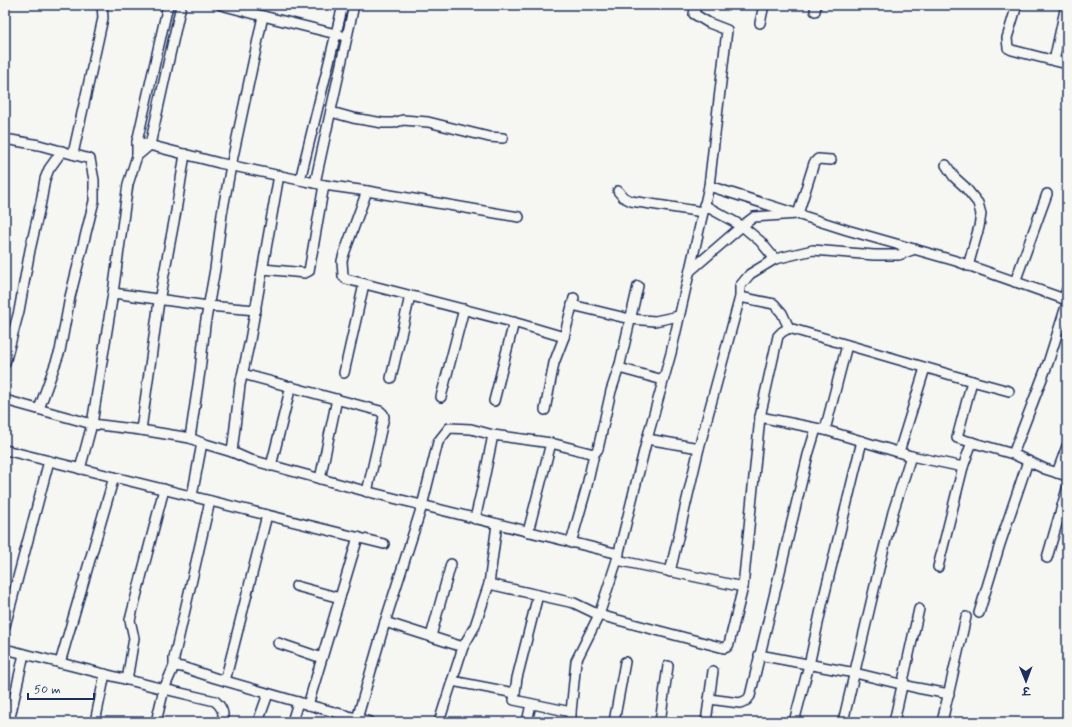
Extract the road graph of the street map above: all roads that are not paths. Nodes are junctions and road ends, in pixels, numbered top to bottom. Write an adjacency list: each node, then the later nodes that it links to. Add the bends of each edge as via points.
1 (102, 5): 23 (street, via 102,18)
2 (168, 5): 20 (street)
3 (181, 5): 21 (street)
4 (221, 5): 11 (street)
5 (343, 5): 13 (street)
6 (354, 5): 14 (street)
7 (696, 5): 32 (street, via 694,14 726,30)
8 (764, 5): 12 (street)
9 (1016, 5): 15 (street, via 1007,38 1008,48)
10 (1066, 5): 15 (street)
11 (263, 16): 13 (street); 28 (street)
12 (760, 23)
13 (336, 34): 14 (street); 30 (street)
14 (348, 36): 17 (street)
15 (1054, 61): 16 (street)
16 (1067, 64)
17 (331, 112): 18 (street, via 393,124 403,120 428,122); 31 (street)
18 (502, 138)
19 (5, 141): 22 (street)
20 (137, 142): 21 (street); 25 (street)
21 (150, 145): 24 (street); 25 (street)
22 (62, 151): 23 (street); 64 (street, via 44,179)
23 (73, 154): 78 (street, via 90,159 94,201 70,297 60,352)
24 (185, 154): 28 (street); 52 (street)
25 (137, 156): 49 (street, via 128,184)
26 (831, 160): 37 (street, via 818,159 814,163)
27 (946, 165): 42 (street, via 978,203 981,214)
28 (231, 166): 29 (street); 54 (street)
29 (279, 175): 30 (street); 43 (street)
30 (300, 180): 31 (street)
31 (320, 184): 34 (street); 43 (street, via 309,271 305,273)
32 (709, 186): 36 (street); 37 (street)
33 (618, 190): 36 (street, via 623,197 631,201)
34 (366, 191): 38 (street); 46 (street, via 342,261 343,276)
35 (1047, 194): 45 (street)
36 (704, 208): 39 (street); 44 (street)
37 (798, 214): 39 (street, via 754,217); 40 (street)
38 (519, 217)
39 (742, 226): 41 (street, via 760,241); 44 (street)
40 (915, 249): 41 (street, via 899,255 812,250); 42 (street)
41 (775, 259): 51 (street, via 750,274 740,286)
42 (968, 266): 45 (street)
43 (263, 269): 56 (street)
44 (690, 271): 57 (street)
45 (1015, 282): 53 (street)
46 (364, 284): 50 (street); 67 (street)
47 (638, 286): 58 (street)
48 (1067, 289): 53 (street)
49 (113, 293): 52 (street); 81 (street)
50 (410, 296): 55 (street); 69 (street)
51 (740, 297): 61 (street, via 774,304 782,313); 92 (street)
52 (160, 299): 54 (street); 83 (street)
53 (1066, 301): 60 (street)
54 (208, 306): 56 (street); 85 (street)
55 (464, 309): 59 (street); 74 (street)
56 (256, 310): 68 (street)
57 (679, 316): 58 (street, via 655,321); 70 (street)
58 (630, 319): 62 (street, via 573,302); 65 (street)
59 (514, 322): 62 (street); 77 (street)
60 (1064, 327): 97 (street)
61 (789, 328): 63 (street); 80 (street, via 778,336)
62 (564, 337): 79 (street, via 554,363)
63 (847, 345): 66 (street); 82 (street)
64 (5, 363)
65 (619, 368): 70 (street); 96 (street, via 598,449)
66 (925, 368): 71 (street); 95 (street)
67 (344, 373)
68 (242, 374): 72 (street); 94 (street)
69 (391, 378)
70 (663, 380): 86 (street)
71 (972, 381): 73 (street); 88 (street, via 957,438)
72 (291, 386): 75 (street); 101 (street)
73 (1009, 391)
74 (441, 397)
75 (337, 399): 107 (street); 110 (street, via 380,411 384,417)
76 (5, 400): 78 (street)
77 (494, 401)
78 (38, 409): 81 (street)
79 (545, 410)
80 (760, 417): 82 (street); 128 (street)
81 (92, 424): 83 (street); 103 (street)
82 (821, 429): 87 (street); 142 (street, via 808,455)
83 (142, 430): 85 (street)
84 (493, 436): 90 (street); 113 (street, via 471,429 449,428 438,442); 115 (street)
85 (190, 438): 89 (street)
86 (647, 439): 92 (street); 121 (street)
87 (862, 441): 95 (street); 146 (street)
88 (972, 442): 97 (street); 102 (street)
89 (202, 443): 94 (street); 111 (street)
90 (551, 443): 96 (street); 117 (street)
91 (1067, 446): 104 (street)
92 (699, 448): 125 (street)
93 (5, 450): 99 (street)
94 (232, 452): 101 (street)
95 (899, 452): 98 (street)
96 (594, 454): 119 (street)
97 (1013, 454): 100 (street)
98 (911, 456): 102 (street); 150 (street, via 893,512)
99 (49, 461): 103 (street); 136 (street)
100 (1028, 461): 104 (street); 132 (street)
101 (271, 466): 107 (street)
102 (963, 467): 124 (street)
103 (80, 469): 106 (street)
104 (1057, 473): 105 (street)
105 (1067, 476)
106 (114, 477): 109 (street); 145 (street)
107 (320, 479): 110 (street)
108 (1067, 488): 122 (street)
109 (164, 489): 111 (street); 152 (street, via 130,620 134,638)
110 (367, 492): 113 (street)
111 (192, 496): 112 (street)
112 (210, 501): 114 (street); 147 (street)
113 (422, 506): 115 (street); 135 (street)
114 (267, 515): 118 (street); 153 (street)
115 (474, 519): 116 (street)
116 (497, 524): 117 (street); 126 (street)
117 (528, 532): 119 (street)
118 (358, 538): 120 (street); 130 (street)
119 (571, 543): 121 (street)
120 (384, 544)
121 (618, 557): 125 (street); 133 (street)
122 (1047, 558)
123 (451, 564): 137 (street)
124 (938, 567)
125 (670, 572): 128 (street)
126 (489, 584): 129 (street); 139 (street, via 475,626)
127 (296, 586): 130 (street)
128 (743, 587): 133 (street, via 729,644 724,648)
129 (538, 595): 133 (street, via 574,603); 157 (street)
130 (340, 598): 143 (street)
131 (919, 609): 155 (street)
132 (979, 613)
133 (599, 615): 164 (street, via 576,661)
134 (966, 617): 159 (street)
135 (385, 622): 137 (street); 165 (street)
136 (5, 626)
137 (431, 636): 139 (street)
138 (278, 643): 143 (street)
139 (463, 647): 154 (street)
140 (5, 649): 141 (street)
141 (24, 654): 145 (street); 167 (street)
142 (759, 655): 146 (street); 160 (street, via 747,700 740,704)
143 (322, 658): 163 (street)
144 (625, 662): 177 (street)
145 (60, 663): 151 (street)
146 (809, 664): 150 (street); 180 (street)
147 (174, 666): 153 (street, via 182,666); 156 (street)
148 (668, 666): 178 (street)
149 (713, 672): 160 (street)
150 (855, 673): 155 (street); 181 (street)
151 (104, 674): 152 (street); 168 (street)
152 (127, 680): 156 (street)
153 (225, 681): 158 (street)
154 (452, 682): 157 (street); 174 (street)
155 (902, 684): 159 (street); 182 (street)
156 (164, 689): 169 (street); 170 (street, via 215,701 223,712)
157 (515, 693): 162 (street, via 514,700)
158 (268, 694): 161 (street); 171 (street)
159 (949, 694): 183 (street)
160 (709, 699): 179 (street)
161 (298, 702): 163 (street); 172 (street)
162 (531, 704): 164 (street); 175 (street)
163 (308, 705): 166 (street)
164 (571, 712): 176 (street)
165 (357, 718): 166 (street); 173 (street)
166 (346, 719)
167 (8, 722)
168 (96, 722)
169 (156, 722)
170 (222, 722)
171 (258, 722)
172 (292, 722)
173 (370, 722)
174 (439, 722)
175 (527, 722)
176 (571, 722)
177 (614, 722)
178 (660, 722)
179 (706, 722)
180 (794, 722)
181 (843, 722)
182 (894, 722)
183 (942, 722)

